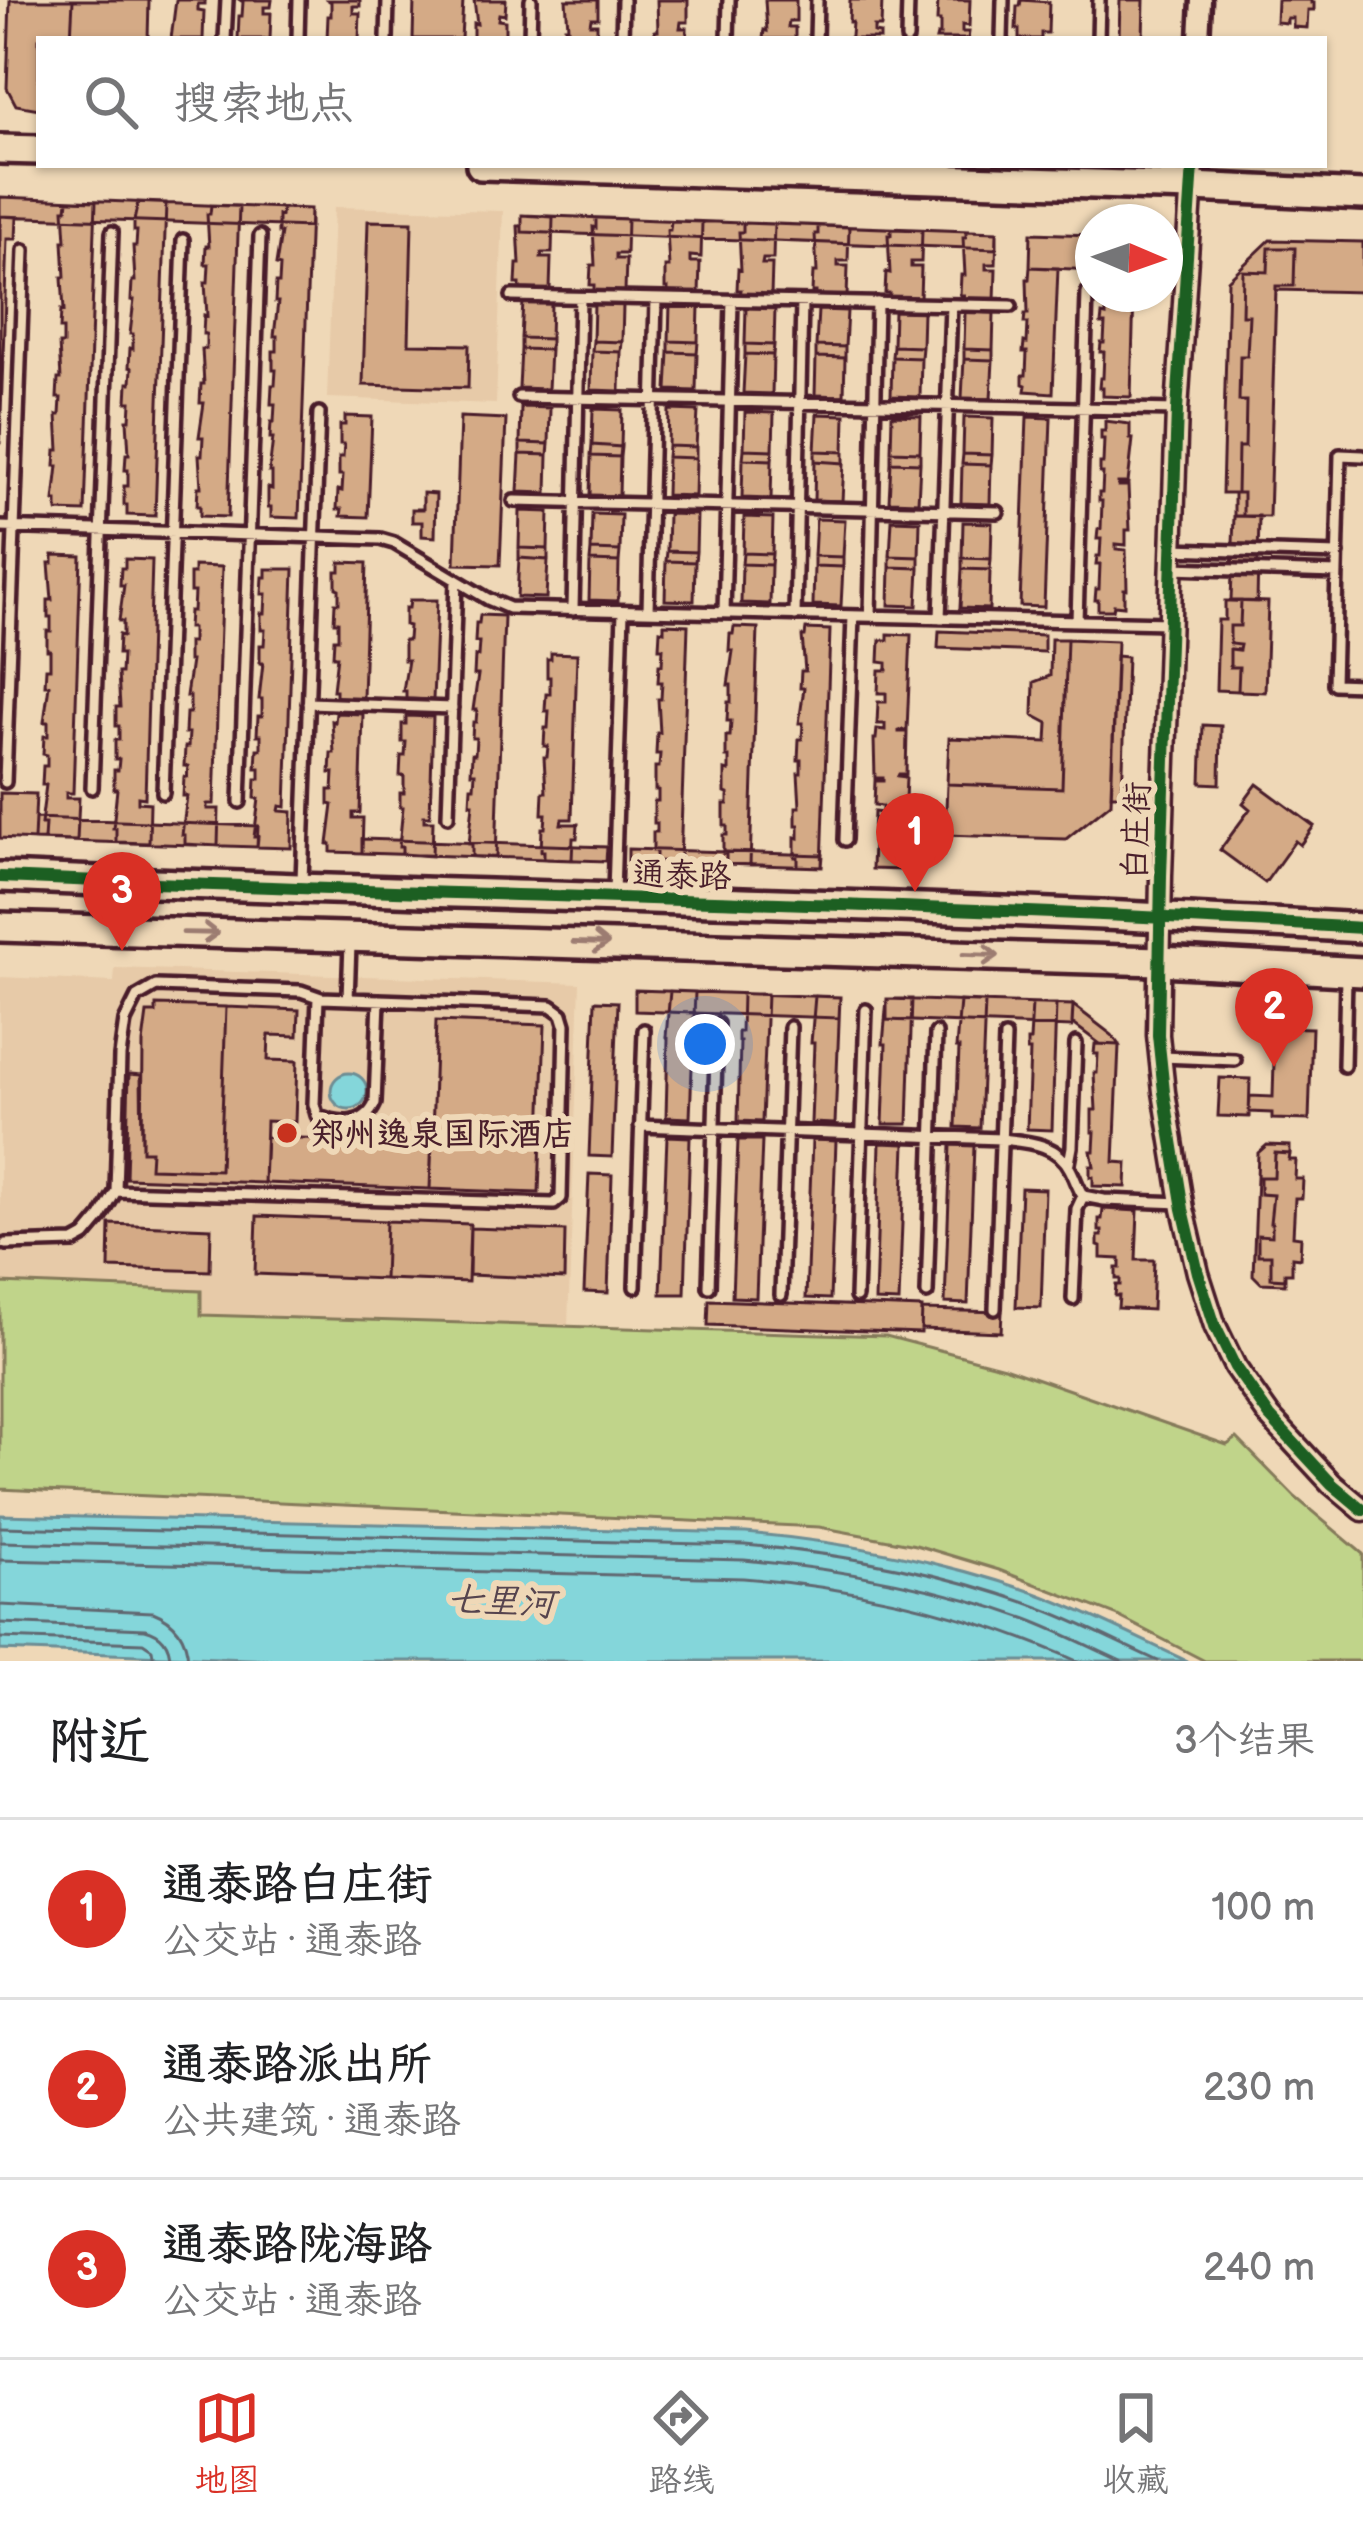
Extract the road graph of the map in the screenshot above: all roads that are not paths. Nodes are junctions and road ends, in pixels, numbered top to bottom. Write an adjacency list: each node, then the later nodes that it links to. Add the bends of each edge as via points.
1 (226, 0): 12 (lane)
2 (299, 0): 13 (lane)
3 (388, 0): 14 (lane)
4 (531, 0): 15 (lane)
5 (623, 0): 16 (lane)
6 (729, 0): 17 (lane)
7 (818, 0): 18 (lane)
8 (908, 0): 19 (lane)
9 (1003, 0): 20 (lane)
10 (1099, 0): 21 (lane)
11 (1201, 0): 22 (street)
12 (225, 36)
13 (298, 36)
14 (387, 36)
15 (530, 36)
16 (622, 36)
17 (728, 36)
18 (816, 36)
19 (907, 36)
20 (1002, 36)
21 (1098, 36)
22 (1199, 36)
23 (0, 149): 24 (street)
24 (36, 150)
25 (662, 168): 26 (street)
26 (723, 169): 27 (street)
27 (1192, 176): 28 (street); 50 (street, 白庄街)
28 (1363, 195)
29 (112, 232): 63 (lane)
30 (260, 236): 65 (lane)
31 (182, 240): 64 (lane)
32 (24, 250): 62 (lane)
33 (512, 296): 34 (lane)
34 (580, 298): 35 (lane); 43 (lane)
35 (656, 299): 36 (lane); 44 (lane)
36 (732, 301): 37 (lane); 45 (lane)
37 (802, 302): 38 (lane); 46 (lane)
38 (877, 303): 39 (lane); 47 (lane)
39 (951, 305): 40 (lane); 48 (lane)
40 (1011, 306)
41 (1087, 312): 49 (lane)
42 (519, 397): 43 (lane)
43 (578, 398): 44 (lane); 54 (lane)
44 (653, 400): 45 (lane); 55 (lane)
45 (729, 401): 46 (lane); 56 (lane)
46 (800, 403): 47 (lane); 57 (lane)
47 (875, 404): 48 (lane); 58 (lane)
48 (947, 406): 49 (lane); 59 (lane)
49 (1084, 408): 50 (lane); 79 (lane)
50 (1177, 410): 68 (street, 白庄街)
51 (319, 413): 66 (lane)
52 (1363, 456): 67 (lane, via 1340,455)
53 (514, 501): 54 (lane)
54 (576, 502): 55 (lane); 71 (lane)
55 (651, 504): 56 (lane); 73 (lane)
56 (727, 506): 57 (lane); 74 (lane)
57 (797, 507): 58 (lane); 75 (lane)
58 (872, 509): 59 (lane); 77 (lane)
59 (944, 511): 60 (lane); 78 (lane)
60 (998, 512)
61 (0, 527): 62 (lane)
62 (14, 527): 63 (lane); 84 (lane)
63 (101, 530): 64 (lane); 85 (lane)
64 (172, 532): 65 (lane); 86 (lane)
65 (250, 535): 66 (lane); 87 (lane)
66 (314, 537): 70 (lane, via 380,538); 82 (lane)
67 (1337, 554): 68 (lane); 69 (lane)
68 (1171, 558): 69 (lane); 80 (street, 白庄街)
69 (1337, 573): 81 (lane, via 1334,684)
70 (456, 580): 71 (lane, via 509,608); 83 (lane)
71 (573, 610): 72 (lane)
72 (623, 611): 73 (lane); 92 (lane)
73 (648, 611): 74 (lane)
74 (724, 613): 75 (lane)
75 (795, 615): 76 (lane)
76 (853, 616): 77 (lane); 89 (lane)
77 (870, 616): 78 (lane)
78 (940, 618): 79 (lane)
79 (1077, 621): 80 (lane)
80 (1169, 623): 93 (street, 白庄街)
81 (1363, 685)
82 (308, 703): 83 (lane); 91 (lane)
83 (452, 708): 88 (lane)
84 (5, 782)
85 (92, 788)
86 (163, 793)
87 (240, 802)
88 (448, 816)
89 (845, 840)
90 (0, 878): 91 (street, 通泰路)
91 (302, 890): 92 (street, 通泰路)
92 (614, 898): 93 (street, 通泰路)
93 (1160, 916): 95 (street, 通泰路); 97 (street, 白庄街)
94 (0, 927): 96 (street, one-way to 96)
95 (1363, 928)
96 (351, 935): 97 (street, one-way to 97); 100 (lane)
97 (1160, 961): 98 (street); 109 (street, 白庄街)
98 (1355, 971): 111 (lane)
99 (318, 997): 100 (lane); 101 (lane, via 314,1104 329,1120 359,1121 375,1103); 119 (lane, via 156,986 136,997 120,1057)
100 (349, 999): 101 (lane)
101 (379, 1000): 119 (lane, via 551,1006 562,1014 561,1198 554,1204)
102 (866, 1010): 115 (lane)
103 (717, 1024): 113 (lane)
104 (790, 1027): 114 (lane)
105 (644, 1030): 112 (lane)
106 (936, 1033): 116 (lane)
107 (1004, 1037): 117 (lane)
108 (1076, 1043): 118 (lane)
109 (1160, 1057): 110 (lane); 121 (street, 白庄街)
110 (1235, 1060)
111 (1344, 1066)
112 (640, 1126): 113 (lane); 124 (lane)
113 (714, 1129): 114 (lane); 123 (lane)
114 (787, 1131): 115 (lane); 126 (lane)
115 (862, 1134): 116 (lane); 127 (lane)
116 (932, 1136): 117 (lane); 125 (lane)
117 (1001, 1139): 118 (lane, via 1036,1143); 129 (lane)
118 (1069, 1164): 120 (lane)
119 (116, 1191): 122 (lane, via 74,1242)
120 (1083, 1196): 121 (lane); 128 (lane)
121 (1182, 1203): 130 (street, 白庄街, via 1215,1326 1235,1366 1292,1442)
122 (6, 1244)
123 (709, 1287)
124 (634, 1288)
125 (927, 1293)
126 (781, 1295)
127 (856, 1297)
128 (1073, 1299)
129 (995, 1309)
130 (1363, 1510)

